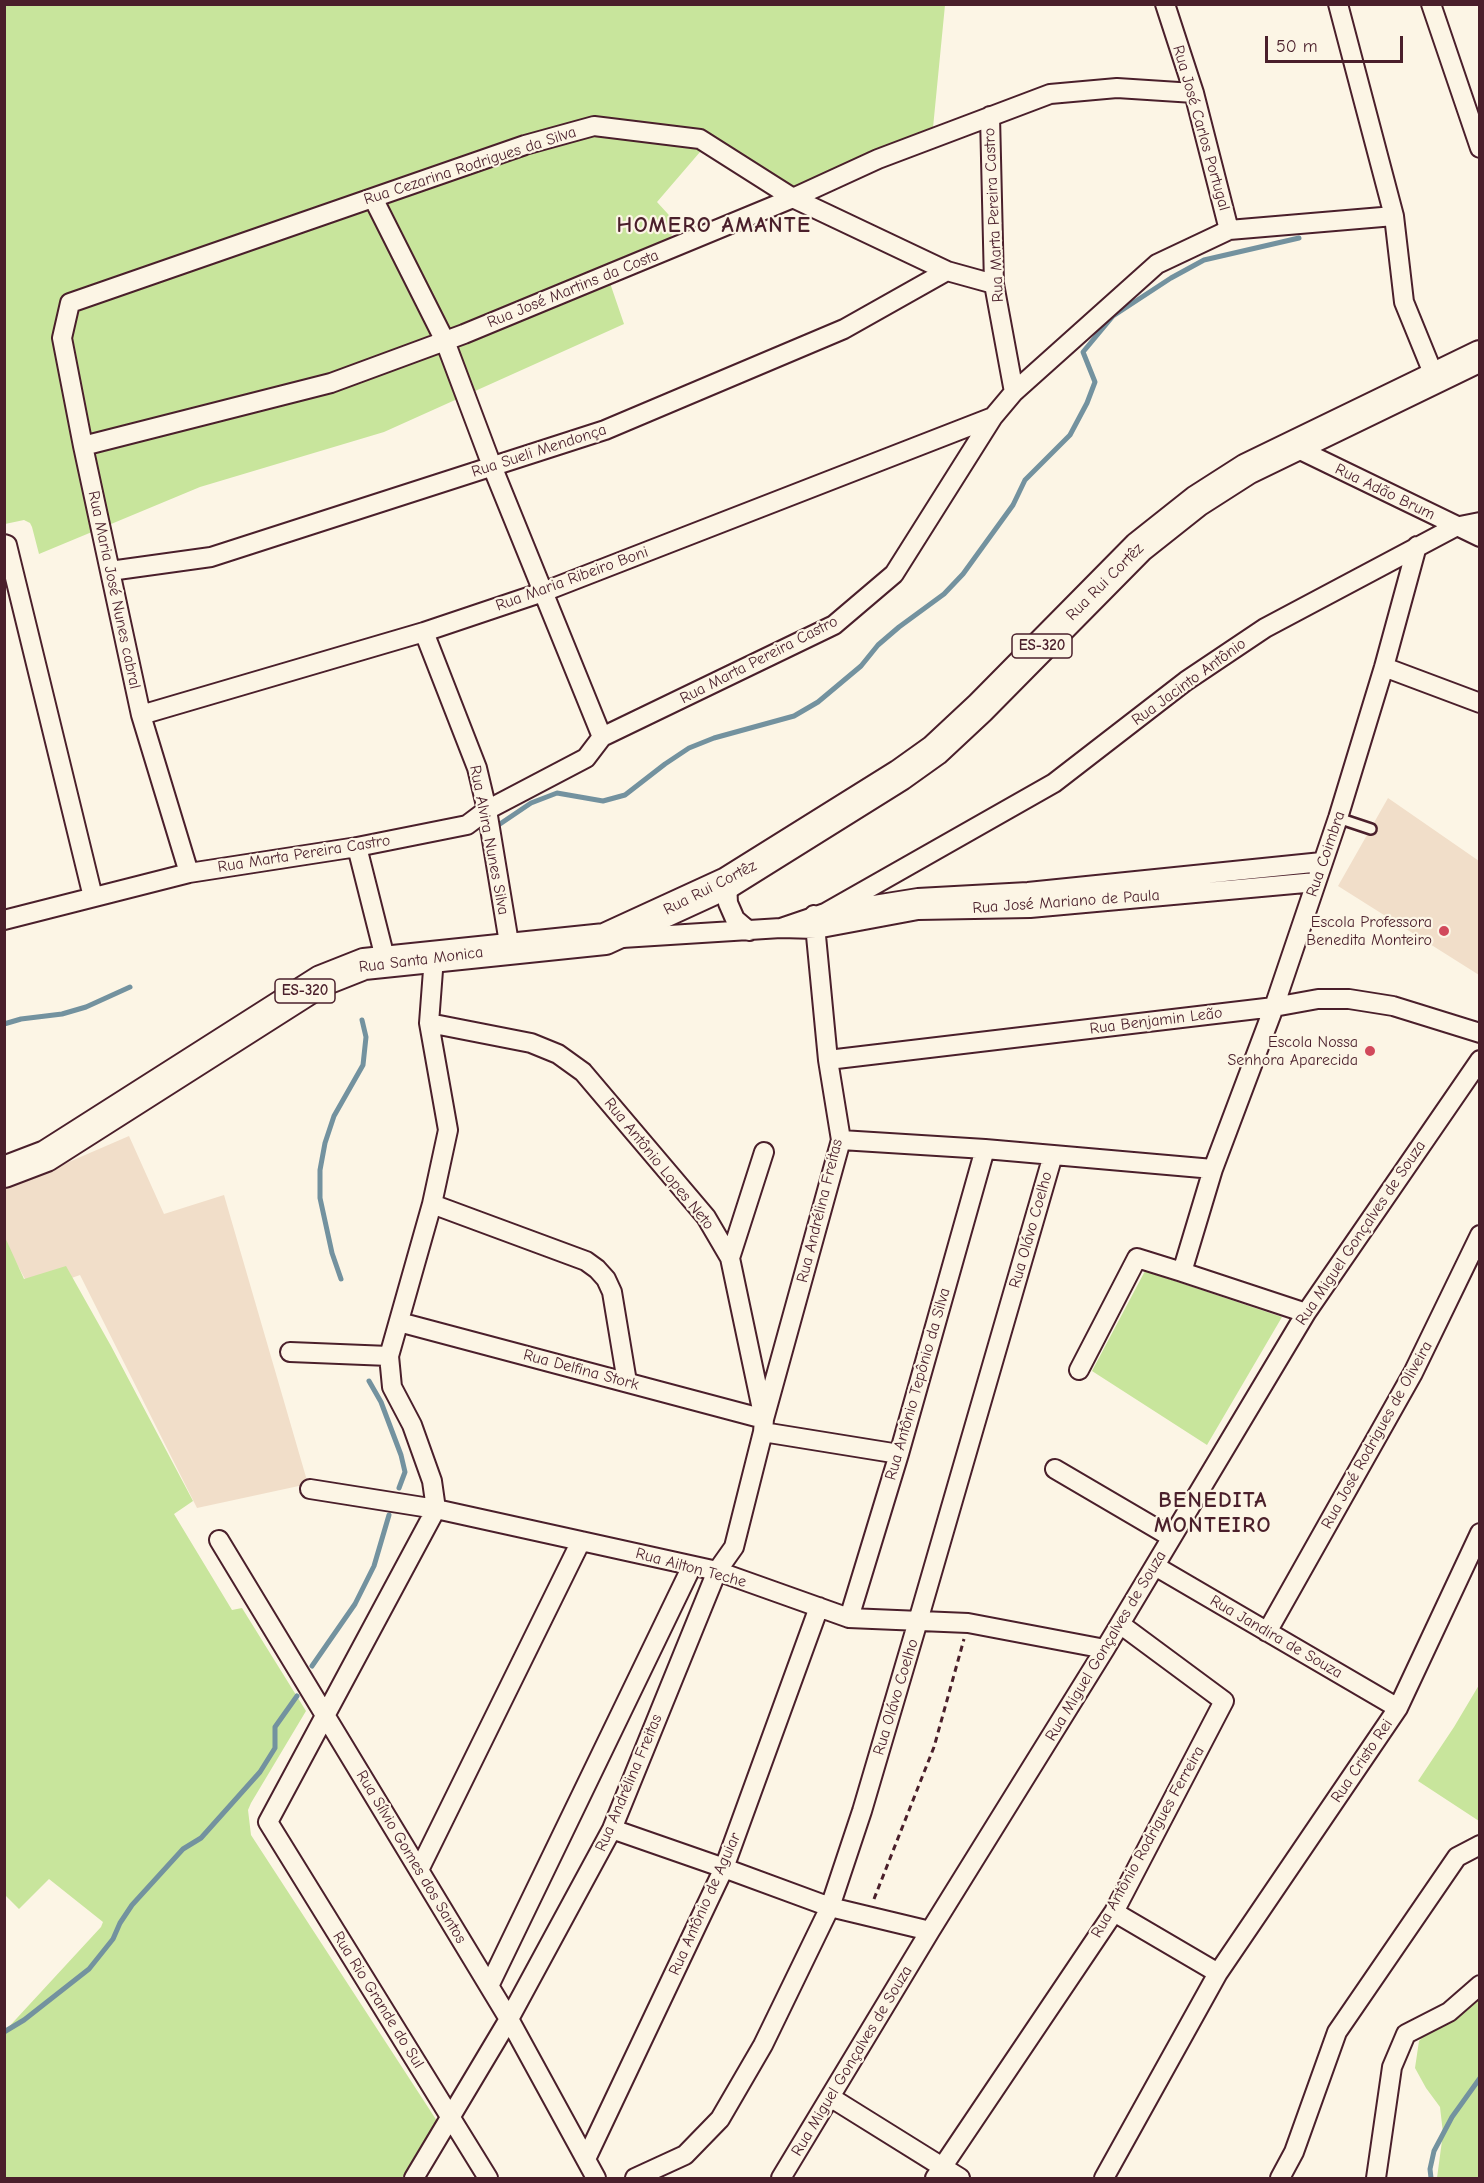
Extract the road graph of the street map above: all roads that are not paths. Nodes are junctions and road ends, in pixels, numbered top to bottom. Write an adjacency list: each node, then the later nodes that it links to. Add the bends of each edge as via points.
1 (1165, 4): 4 (street, Rua José Carlos Portugal)
2 (1338, 4): 9 (street)
3 (1431, 4): 6 (street)
4 (1194, 93): 5 (street, Rua José Martins da Costa, via 1117,88 1050,94); 10 (street, Rua José Carlos Portugal)
5 (990, 116): 8 (street, Rua José Martins da Costa, via 878,159); 12 (street, Rua Marta Pereira Castro)
6 (1479, 148)
7 (373, 198): 8 (street, Rua Cezarina Rodrigues da Silva, via 525,145 594,126 700,139); 13 (street, Rua Cezarina Rodrigues da Silva); 14 (street)
8 (793, 198): 11 (street, Rua Cezarina Rodrigues da Silva); 14 (street, Rua José Martins da Costa)
9 (1394, 216): 10 (street, Rua José Carlos Portugal); 16 (street, via 1404,302)
10 (1229, 230): 17 (street, via 1157,264)
11 (947, 271): 12 (street, Rua Cezarina Rodrigues da Silva); 21 (street, Rua Sueli Mendonça, via 844,329 605,430)
12 (994, 284): 17 (street, Rua Marta Pereira Castro)
13 (70, 303): 19 (street, Rua Maria José Nunes cabral, via 62,338)
14 (445, 341): 19 (street, Rua José Martins da Costa, via 331,383); 21 (street)
15 (1479, 356): 16 (main road, Rua Rui Cortêz / ES-320)
16 (1435, 378): 20 (main road, Rua Rui Cortêz / ES-320)
17 (1014, 392): 18 (street, Rua Marta Pereira Castro)
18 (993, 417): 28 (street, Rua Maria Ribeiro Boni); 33 (street, Rua Marta Pereira Castro, via 894,574 834,625)
19 (83, 446): 27 (street, Rua Maria José Nunes cabral)
20 (1292, 446): 23 (street, Rua Adão Brum); 42 (main road, Rua Rui Cortêz / ES-320, via 1197,501 1139,547 935,750)
21 (492, 466): 27 (street, Rua Sueli Mendonça, via 211,557); 28 (street)
22 (1479, 522): 23 (street, Rua Jacinto Antônio)
23 (1455, 527): 24 (street, Rua Adão Brum); 26 (street, Rua Jacinto Antônio)
24 (1479, 537)
25 (4, 544): 44 (street)
26 (1417, 546): 30 (street, Rua Coimbra); 39 (street, Rua Jacinto Antônio, via 1265,628 1186,681 1054,783)
27 (110, 572): 32 (street, Rua Maria José Nunes cabral)
28 (543, 591): 29 (street, Rua Maria Ribeiro Boni); 33 (street)
29 (424, 632): 32 (street, Rua Maria Ribeiro Boni); 34 (street, Rua Alvira Nunes Silva, via 477,768)
30 (1384, 668): 31 (street); 35 (street, Rua Coimbra)
31 (1479, 703)
32 (141, 715): 40 (street, Rua Maria José Nunes cabral)
33 (602, 737): 34 (street, Rua Marta Pereira Castro, via 586,758)
34 (487, 810): 37 (street, Rua Marta Pereira Castro, via 467,825); 51 (street, Rua Alvira Nunes Silva)
35 (1338, 818): 36 (lane); 38 (street, Rua Coimbra)
36 (1371, 829)
37 (357, 847): 40 (street, Rua Marta Pereira Castro); 53 (street)
38 (1322, 862): 41 (street, Rua Coimbra); 43 (street, Rua José Mariano de Paula)
39 (911, 865): 45 (street); 46 (street, Rua Jacinto Antônio)
40 (189, 873): 44 (street, Rua Marta Pereira Castro)
41 (1316, 882): 43 (street, Rua José Mariano de Paula); 54 (street, Rua Coimbra)
42 (727, 883): 49 (street, via 728,903 735,919); 50 (main road, Rua Rui Cortêz / ES-320)
43 (1198, 884): 45 (street, Rua José Mariano de Paula, via 1029,900)
44 (93, 897): 47 (street, Rua Marta Pereira Castro)
45 (918, 904): 46 (street, Rua José Mariano de Paula)
46 (818, 919): 48 (street, Rua Jacinto Antônio); 57 (street, Rua Andrélina Freitas)
47 (4, 920)
48 (780, 928): 49 (street, Rua Santa Monica)
49 (749, 931): 50 (street, Rua Santa Monica)
50 (605, 939): 51 (main road, Rua Santa Monica / ES-320)
51 (510, 949): 52 (main road, Rua Santa Monica / ES-320)
52 (434, 957): 53 (main road, Rua Santa Monica / ES-320); 55 (street)
53 (386, 962): 64 (main road, Rua Santa Monica / ES-320, via 364,964 321,981 46,1156)
54 (1274, 1007): 56 (street, Rua Benjamin Leão, via 1318,999 1349,999 1393,1006); 57 (street, Rua Benjamin Leão); 63 (street, Rua Coimbra)
55 (429, 1023): 65 (street, via 448,1130); 67 (street, Rua Antônio Lopes Neto, via 531,1043 558,1054 583,1072 706,1217)
56 (1479, 1033)
57 (828, 1060): 59 (street, Rua Andrélina Freitas)
58 (1479, 1060): 69 (street, Rua Miguel Gonçalves de Souza)
59 (841, 1140): 60 (street); 75 (street, Rua Andrélina Freitas)
60 (985, 1149): 62 (street); 76 (street, Rua Antônio Tepônio da Silva)
61 (764, 1152): 67 (street)
62 (1053, 1155): 63 (street); 89 (street, Rua Olávo Coelho)
63 (1213, 1169): 68 (street, Rua Coimbra)
64 (4, 1172)
65 (432, 1204): 70 (street); 74 (street, via 585,1261 597,1269 612,1292)
66 (1479, 1235): 91 (street, Rua José Rodrigues de Oliveira, via 1413,1372)
67 (730, 1257): 75 (street, Rua Antônio Lopes Neto)
68 (1182, 1272): 69 (street); 73 (street, via 1137,1258)
69 (1306, 1313): 81 (street, Rua Miguel Gonçalves de Souza)
70 (399, 1322): 72 (street); 74 (street, Rua Delfina Stork)
71 (290, 1352): 72 (street)
72 (389, 1356): 79 (street, via 392,1388 412,1425 432,1481)
73 (1079, 1370)
74 (627, 1382): 75 (street, Rua Delfina Stork)
75 (763, 1425): 76 (street); 86 (street, Rua Andrélina Freitas, via 734,1547)
76 (899, 1454): 88 (street, Rua Antônio Tepônio da Silva)
77 (1055, 1468): 81 (street)
78 (310, 1489): 79 (street, Rua Ailton Teche)
79 (436, 1509): 83 (street, Rua Ailton Teche); 94 (street)
80 (1479, 1533): 93 (street, Rua Cristo Rei)
81 (1171, 1537): 85 (street, Rua Miguel Gonçalves de Souza)
82 (219, 1540): 94 (street, Rua Sílvio Gomes dos Santos)
83 (581, 1541): 84 (street, Rua Ailton Teche); 98 (street)
84 (692, 1566): 86 (street, Rua Ailton Teche); 104 (street)
85 (1155, 1566): 90 (street, Rua Miguel Gonçalves de Souza); 91 (street, Rua Jandira de Souza)
86 (717, 1571): 87 (street, Rua Ailton Teche); 95 (street, Rua Andrélina Freitas)
87 (819, 1607): 88 (street, Rua Ailton Teche); 97 (street, Rua Antônio de Aguiar)
88 (849, 1618): 89 (street, Rua Ailton Teche)
89 (918, 1621): 92 (street, Rua Ailton Teche, via 968,1623); 99 (street, Rua Olávo Coelho)
90 (1120, 1624): 92 (street, Rua Miguel Gonçalves de Souza); 100 (street, Rua Antônio Rodrigues Ferreira, via 1224,1701)
91 (1267, 1632): 93 (street, Rua Jandira de Souza)
92 (1105, 1649): 101 (street, Rua Miguel Gonçalves de Souza)
93 (1398, 1708): 102 (street, Rua Cristo Rei)
94 (325, 1715): 98 (street, Rua Sílvio Gomes dos Santos); 107 (street, Rua Rio Grande do Sul, via 268,1822)
95 (612, 1829): 97 (street); 105 (street, Rua Andrélina Freitas)
96 (1479, 1845): 117 (street, via 1457,1857 1337,2032)
97 (724, 1868): 99 (street); 108 (street, Rua Antônio de Aguiar)
98 (419, 1870): 104 (street, Rua Sílvio Gomes dos Santos)
99 (830, 1907): 101 (street); 113 (street, Rua Olávo Coelho, via 764,2045 720,2119 685,2155)
100 (1114, 1912): 102 (street); 109 (street, Rua Antônio Rodrigues Ferreira)
101 (930, 1931): 106 (street, Rua Miguel Gonçalves de Souza)
102 (1218, 1973): 116 (street, Rua Cristo Rei)
103 (1479, 1985): 118 (street, via 1449,2012 1406,2034 1392,2067)
104 (489, 1986): 105 (street, Rua Sílvio Gomes dos Santos)
105 (509, 2019): 107 (street, Rua Andrélina Freitas); 108 (street, Rua Sílvio Gomes dos Santos)
106 (830, 2097): 109 (street); 114 (street, Rua Miguel Gonçalves de Souza)
107 (450, 2118): 110 (street, Rua Andrélina Freitas); 111 (street, Rua Rio Grande do Sul)
108 (586, 2159): 112 (street, Rua Sílvio Gomes dos Santos)
109 (939, 2173): 115 (street)
110 (414, 2178)
111 (488, 2178)
112 (596, 2178)
113 (635, 2178)
114 (781, 2178)
115 (960, 2178)
116 (1104, 2178)
117 (1281, 2178)
118 (1376, 2178)

